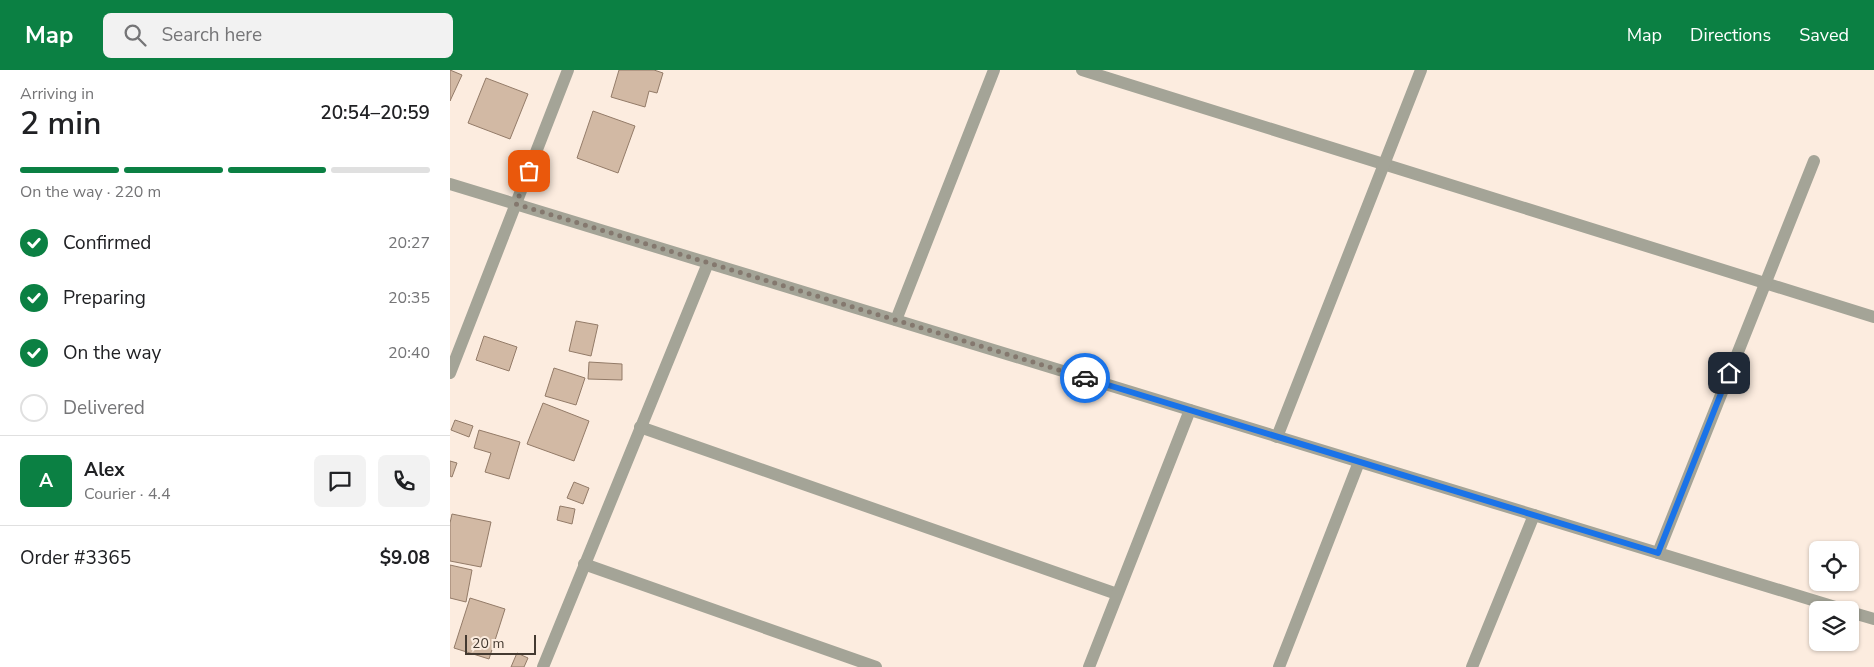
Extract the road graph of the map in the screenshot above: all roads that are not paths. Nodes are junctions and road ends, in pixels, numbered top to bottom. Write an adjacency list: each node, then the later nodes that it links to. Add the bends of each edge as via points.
1 (568, 70): 8 (street)
2 (994, 70): 12 (street)
3 (1082, 70): 6 (street)
4 (1421, 70): 6 (street)
5 (1814, 162): 10 (street)
6 (1384, 164): 10 (street); 16 (street)
7 (450, 184): 8 (street)
8 (516, 204): 9 (street); 13 (street)
9 (708, 263): 12 (street); 15 (street)
10 (1765, 283): 11 (street); 19 (street)
11 (1874, 317)
12 (896, 320): 14 (street)
13 (450, 373)
14 (1190, 410): 16 (street); 21 (street)
15 (640, 428): 20 (street); 21 (street)
16 (1277, 437): 17 (street)
17 (1359, 462): 18 (street); 28 (street)
18 (1534, 515): 19 (street); 29 (street)
19 (1658, 553): 22 (street)
20 (584, 564): 25 (street); 26 (street)
21 (1118, 594): 27 (street)
22 (1815, 601)
23 (1859, 615): 24 (street)
24 (1874, 619)
25 (543, 667)
26 (876, 667)
27 (1089, 667)
28 (1279, 667)
29 (1472, 667)

